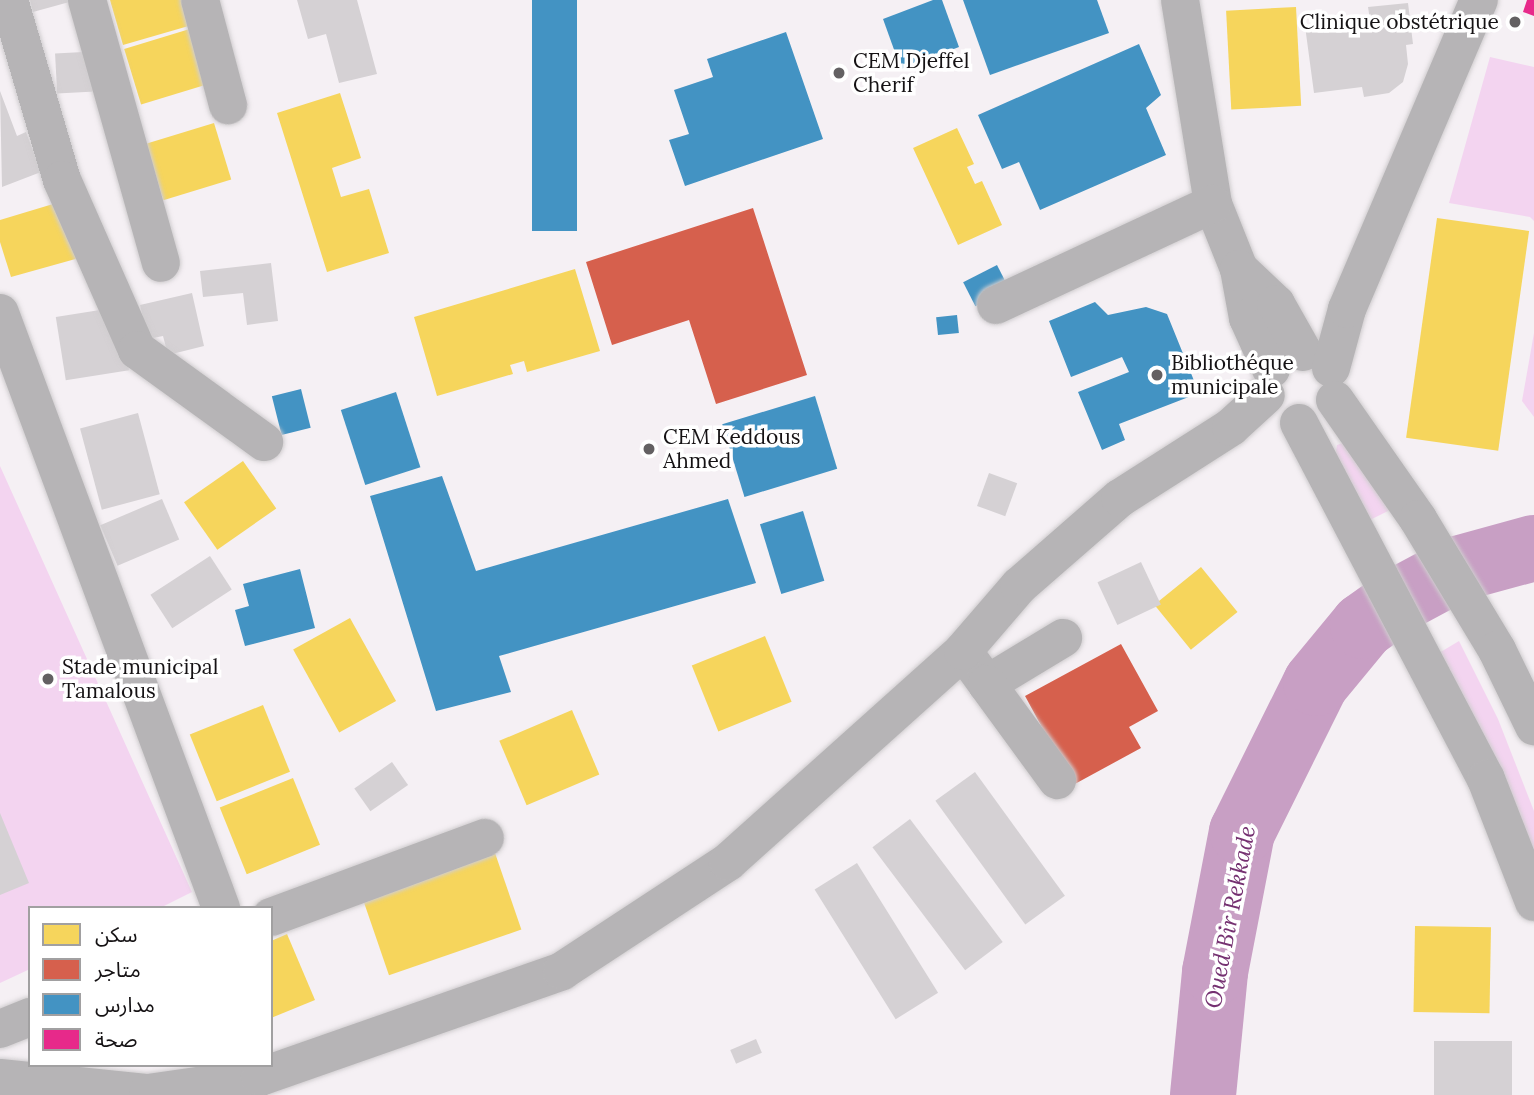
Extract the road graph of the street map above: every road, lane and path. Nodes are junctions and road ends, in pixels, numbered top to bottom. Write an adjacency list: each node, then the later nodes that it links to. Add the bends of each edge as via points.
1 (9, 0): 12 (street, via 62,180 137,350)
2 (87, 0): 8 (street)
3 (200, 0): 6 (street)
4 (1180, 0): 7 (street)
5 (1479, 0): 11 (street, via 1347,309)
6 (228, 105)
7 (1213, 204): 9 (street); 11 (street, via 1239,269 1248,318)
8 (161, 262)
9 (996, 305)
10 (0, 313): 20 (street)
11 (1300, 385): 14 (street, via 1120,498 1019,586); 16 (street, via 1418,519 1497,650); 19 (street, via 1361,542 1486,779)
12 (264, 442)
13 (1063, 638): 15 (street)
14 (963, 651): 15 (street); 24 (street, via 728,862 562,971 260,1077 148,1093)
15 (986, 684): 17 (street)
16 (1534, 726)
17 (1057, 780)
18 (485, 838): 21 (street)
19 (1534, 902)
20 (220, 906)
21 (273, 916)
22 (28, 1018): 23 (street)
23 (0, 1029)
24 (0, 1078)

